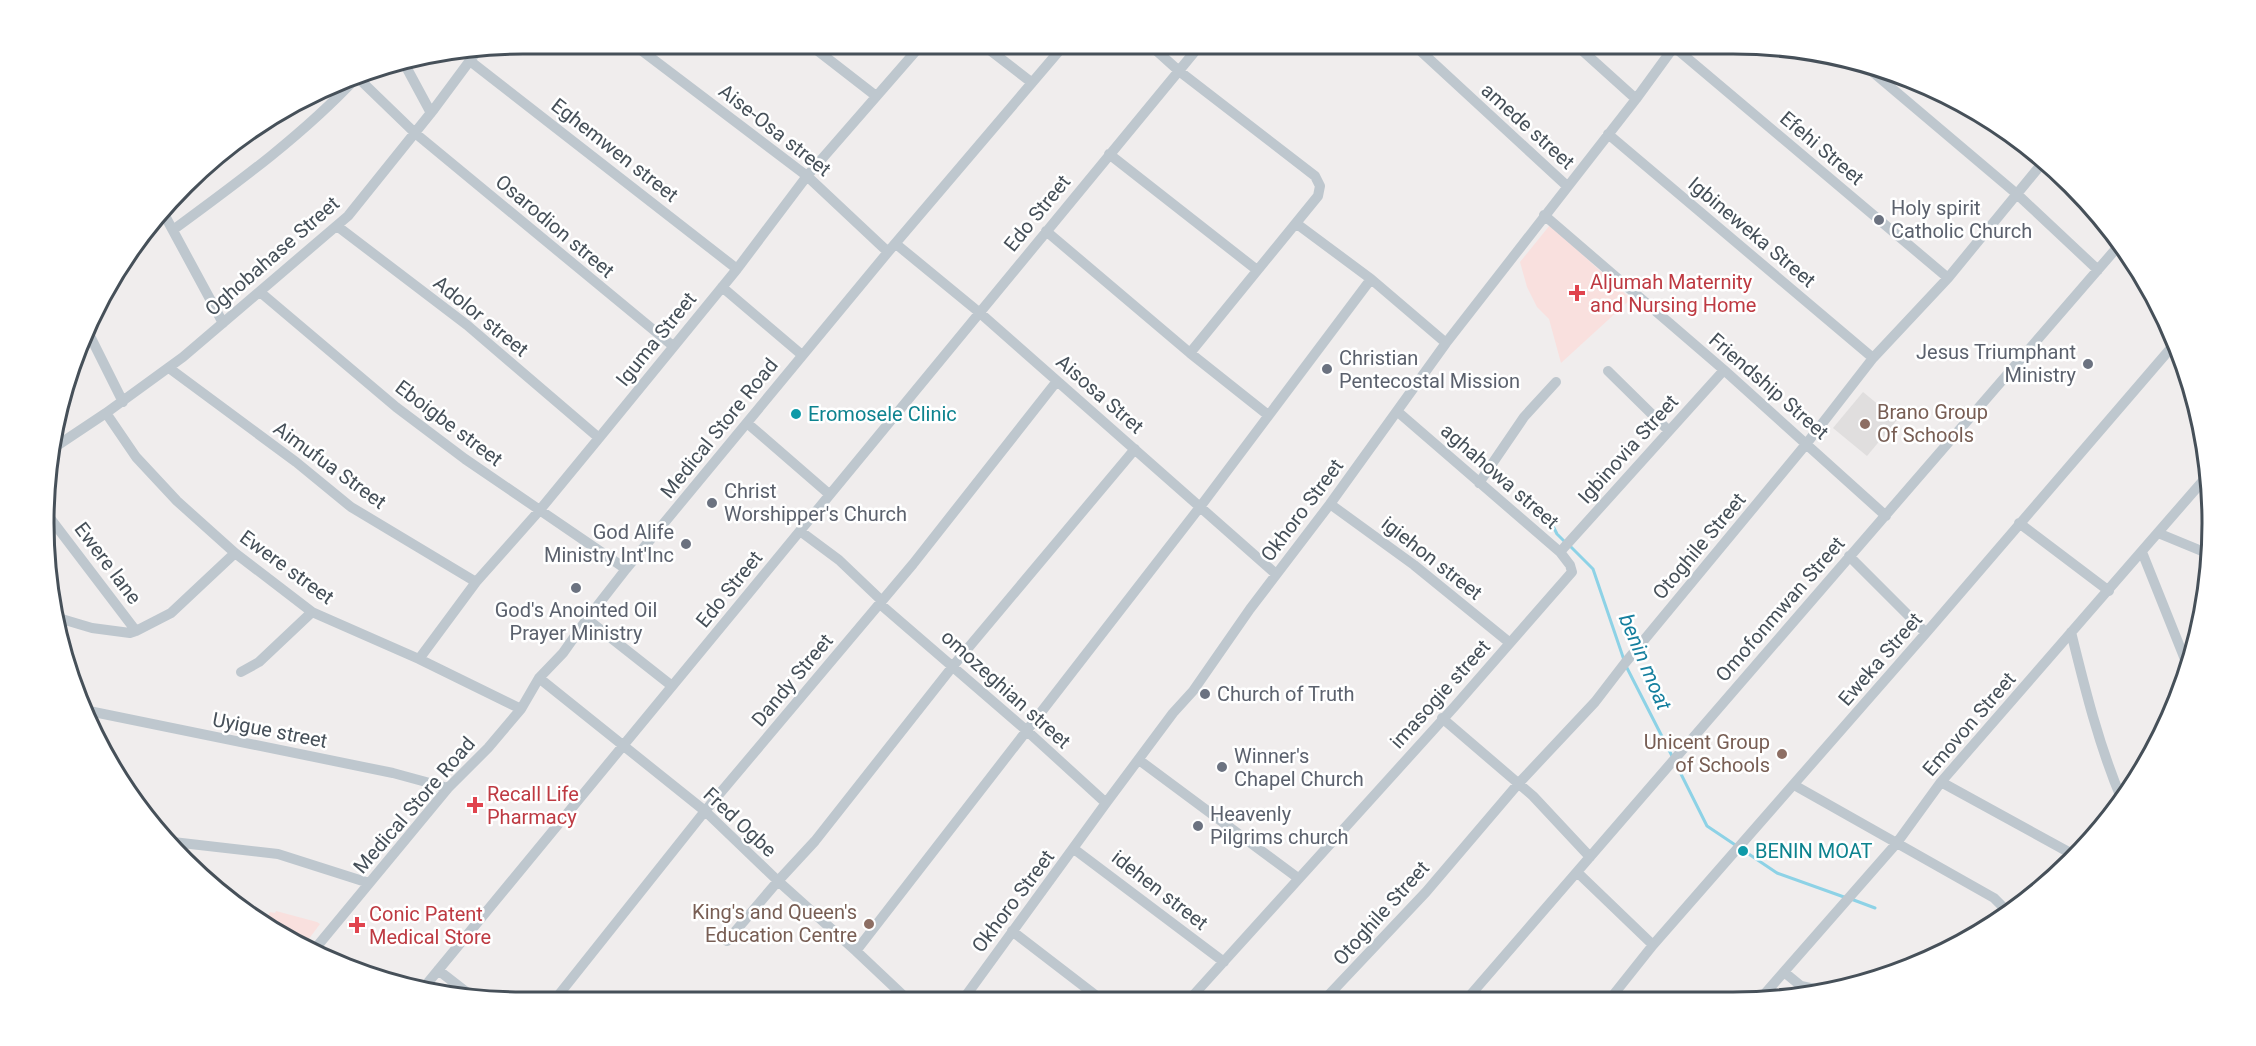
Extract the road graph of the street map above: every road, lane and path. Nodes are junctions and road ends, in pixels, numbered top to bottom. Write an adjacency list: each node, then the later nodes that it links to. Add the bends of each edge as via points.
1 (646, 54): 27 (street, Aise-Osa street)
2 (822, 54): 20 (street)
3 (913, 54): 20 (street, Iguma Street)
4 (995, 54): 17 (street)
5 (1056, 54): 17 (street, Medical Store Road)
6 (1160, 54): 15 (street)
7 (1193, 54): 15 (street, Edo Street)
8 (1424, 54): 28 (street, amede street)
9 (1586, 54): 21 (street)
10 (1668, 54): 21 (street, Okhoro Street)
11 (1686, 54): 41 (street, Efehi Street)
12 (473, 57): 13 (street, Oghobahase Street)
13 (470, 61): 22 (street, Oghobahase Street); 38 (street, Eghemwen street)
14 (407, 69): 22 (street)
15 (1179, 71): 25 (street, Edo Street); 32 (street, via 1315,176 1320,186 1318,196)
16 (1879, 78): 29 (street)
17 (1031, 82): 36 (street, Medical Store Road)
18 (363, 83): 23 (street, Osarodion street)
19 (344, 90): 34 (street, via 239,181)
20 (876, 96): 27 (street, Iguma Street)
21 (1636, 99): 24 (street, Okhoro Street)
22 (431, 113): 23 (street, Oghobahase Street)
23 (415, 133): 33 (street, Oghobahase Street); 49 (street, Osarodion street)
24 (1608, 134): 28 (street, Okhoro Street); 53 (street, Igbineweka Street)
25 (1109, 154): 35 (street, Edo Street); 39 (street)
26 (2039, 168): 29 (street, Otoghile Street)
27 (807, 176): 36 (street, Aise-Osa street); 38 (street, Iguma Street)
28 (1567, 186): 30 (street, Okhoro Street)
29 (2018, 195): 40 (street); 41 (street, Otoghile Street)
30 (1544, 215): 48 (street, Okhoro Street); 55 (street, Friendship Street)
31 (166, 218): 34 (street)
32 (1297, 224): 39 (street); 42 (street)
33 (337, 226): 44 (street, Oghobahase Street); 65 (street, Adolor street, via 467,325)
34 (173, 230): 46 (street)
35 (1046, 231): 45 (street, Edo Street); 51 (street)
36 (892, 248): 45 (street, Aisosa Stret); 52 (street, Medical Store Road)
37 (2115, 250): 40 (street, Omofonmwan Street)
38 (737, 268): 43 (street, Iguma Street)
39 (1257, 270): 51 (street)
40 (2098, 270): 75 (street, Omofonmwan Street)
41 (1948, 278): 53 (street, Otoghile Street)
42 (1371, 279): 48 (street); 62 (street)
43 (722, 287): 49 (street, Iguma Street); 52 (street)
44 (260, 292): 46 (street, Oghobahase Street); 74 (street, Eboigbe street, via 396,407)
45 (980, 313): 57 (street, Aisosa Stret); 71 (street, Edo Street)
46 (223, 323): 54 (street, Oghobahase Street)
47 (92, 340): 59 (street)
48 (1446, 343): 60 (street, Okhoro Street)
49 (673, 346): 65 (street, Iguma Street)
50 (2169, 351): 77 (street, Eweka Street)
51 (1190, 353): 62 (street)
52 (802, 355): 63 (street, Medical Store Road)
53 (1873, 358): 67 (street, Otoghile Street)
54 (169, 368): 59 (street, Oghobahase Street); 88 (street, Aimufua Street, via 351,507)
55 (1724, 370): 64 (street, Igbinovia Street); 67 (street, Friendship Street)
56 (1608, 371): 64 (street)
57 (1057, 381): 68 (street, Aisosa Stret); 90 (street, Dandy Street)
58 (1557, 382): 69 (street, via 1524,417)
59 (123, 402): 61 (street, Oghobahase Street)
60 (1398, 412): 69 (street, aghahowa street); 72 (street, Okhoro Street)
61 (106, 413): 66 (street, Oghobahase Street); 83 (street, Ewere street, via 136,457 177,501)
62 (1268, 415): 73 (street)
63 (747, 423): 71 (street); 85 (street, Medical Store Road)
64 (1669, 431): 80 (street, Igbinovia Street)
65 (599, 438): 74 (street, Iguma Street)
66 (61, 443)
67 (1808, 443): 75 (street, Friendship Street); 111 (street, Otoghile Street, via 1595,702)
68 (1135, 449): 73 (street, Aisosa Stret); 100 (street)
69 (1479, 483): 80 (street, aghahowa street)
70 (2200, 484): 79 (street, Emovon Street)
71 (829, 494): 78 (street, Edo Street)
72 (1330, 504): 87 (street, Okhoro Street); 97 (street, igiehon street)
73 (1200, 507): 87 (street, Aisosa Stret); 107 (street)
74 (539, 511): 85 (street, Eboigbe street); 88 (street, Iguma Street)
75 (1886, 516): 84 (street, Omofonmwan Street)
76 (54, 523): 94 (street, Ewere lane)
77 (2019, 523): 89 (street); 96 (street, Eweka Street)
78 (800, 531): 90 (street, omozeghian street, via 839,560); 103 (street, Edo Street)
79 (2158, 533): 81 (street, Emovon Street); 82 (street)
80 (1560, 552): 86 (street, aghahowa street)
81 (2142, 552): 89 (street, Emovon Street); 98 (street)
82 (2201, 552)
83 (235, 553): 91 (street, Ewere street); 94 (street, Ewere lane, via 171,613)
84 (1849, 556): 96 (street); 121 (street, Omofonmwan Street)
85 (626, 569): 92 (street, Medical Store Road)
86 (1572, 572): 97 (street, imasogie street)
87 (1276, 574): 109 (street, Okhoro Street)
88 (476, 582): 99 (street, Iguma Street)
89 (2109, 591): 95 (street, Emovon Street)
90 (881, 603): 100 (street, omozeghian street); 116 (street, Dandy Street)
91 (312, 612): 99 (street, Ewere street); 101 (street, via 259,662)
92 (586, 619): 102 (street, Medical Store Road, via 563,653); 103 (street)
93 (64, 620): 94 (street, Ewere lane, via 92,628)
94 (136, 631)
95 (2071, 632): 110 (street, Emovon Street); 114 (street, via 2087,697)
96 (1926, 633): 112 (street, Eweka Street)
97 (1510, 643): 106 (street, imasogie street)
98 (2184, 649)
99 (419, 659): 104 (street, Ewere street)
100 (953, 666): 107 (street, omozeghian street); 124 (street, via 815,842)
101 (241, 672)
102 (539, 678): 104 (street, Medical Store Road); 108 (street, Fred Ogbe)
103 (672, 686): 108 (street, Edo Street)
104 (521, 709): 113 (street, Medical Store Road)
105 (94, 712): 113 (street, Uyigue street, via 393,773)
106 (1442, 718): 111 (street); 123 (street, imasogie street)
107 (1026, 730): 115 (street, omozeghian street); 131 (street)
108 (623, 746): 116 (street, Fred Ogbe); 133 (street, Edo Street)
109 (1138, 760): 115 (street, Okhoro Street); 123 (street)
110 (1941, 782): 118 (street, Emovon Street); 120 (street)
111 (1518, 784): 121 (street); 144 (street, Otoghile Street, via 1426,892)
112 (1794, 785): 118 (street); 130 (street, Eweka Street)
113 (448, 788): 125 (street, Medical Store Road)
114 (2118, 791)
115 (1106, 803): 119 (street, Okhoro Street)
116 (705, 811): 124 (street, Fred Ogbe); 139 (street, Dandy Street)
117 (180, 843): 125 (street, via 278,854)
118 (1896, 844): 126 (street, via 1994,898); 134 (street, Emovon Street)
119 (1074, 849): 127 (street, Okhoro Street); 132 (street, idehen street)
120 (2068, 852)
121 (1590, 857): 122 (street, Omofonmwan Street)
122 (1577, 872): 130 (street); 145 (street, Omofonmwan Street)
123 (1298, 878): 132 (street, imasogie street)
124 (778, 881): 128 (street); 131 (street, Fred Ogbe)
125 (369, 883): 129 (street, Medical Store Road)
126 (2003, 907)
127 (1012, 931): 141 (street, Okhoro Street); 142 (street)
128 (728, 941)
129 (318, 945)
130 (1653, 945): 146 (street, Eweka Street)
131 (856, 951): 140 (street, Fred Ogbe)
132 (1224, 962): 143 (street, imasogie street)
133 (438, 970): 135 (street, Edo Street); 137 (street)
134 (1784, 972): 136 (street); 138 (street, Emovon Street)
135 (428, 982)
136 (1803, 986)
137 (461, 988)
138 (1768, 991)
139 (561, 992)
140 (899, 992)
141 (968, 992)
142 (1091, 992)
143 (1196, 992)
144 (1332, 992)
145 (1473, 992)
146 (1616, 992)

